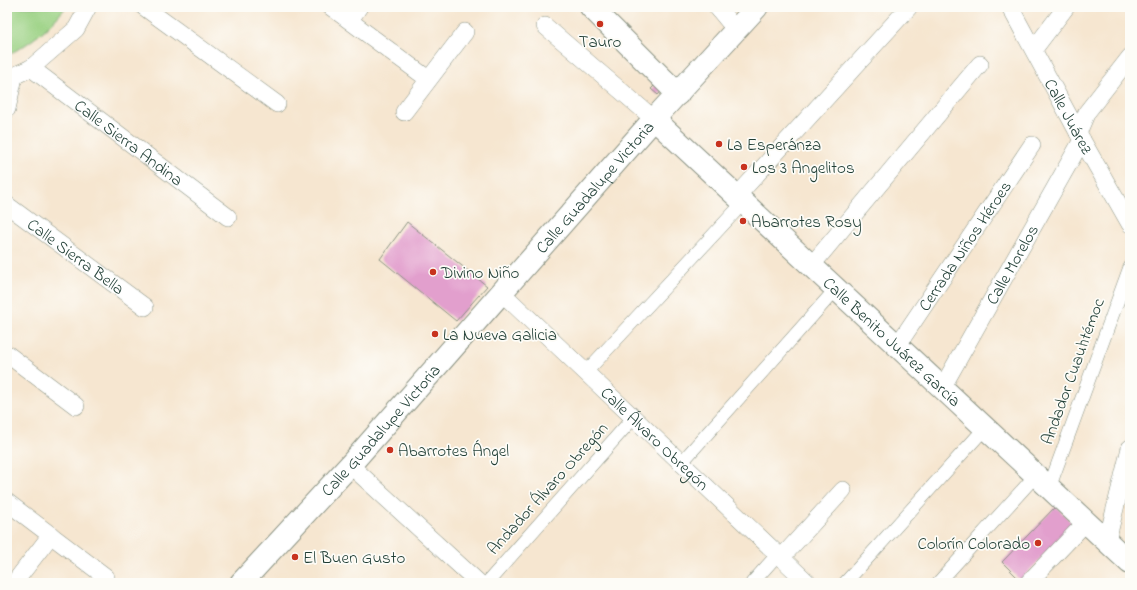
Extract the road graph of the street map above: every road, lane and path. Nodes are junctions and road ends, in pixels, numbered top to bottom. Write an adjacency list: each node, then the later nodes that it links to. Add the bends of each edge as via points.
1 (88, 7): 17 (street, via 76,29)
2 (144, 7): 21 (street)
3 (331, 7): 10 (street)
4 (591, 7): 20 (street)
5 (717, 7): 12 (street)
6 (757, 7): 12 (street, Calle Guadalupe Victoria)
7 (909, 7): 27 (street)
8 (1010, 7): 14 (street, Calle Juárez)
9 (1066, 7): 14 (street)
10 (355, 14): 19 (street)
11 (545, 26): 24 (street)
12 (736, 30): 20 (street, Calle Guadalupe Victoria)
13 (465, 32): 19 (street)
14 (1034, 49): 25 (street, Calle Juárez)
15 (1130, 57): 25 (street, Calle Morelos, via 1087,112)
16 (980, 64): 31 (street)
17 (31, 68): 18 (street); 29 (street, Calle Sierra Andina)
18 (10, 78): 22 (street)
19 (428, 79): 23 (street)
20 (678, 94): 24 (street, Calle Guadalupe Victoria)
21 (277, 104)
22 (7, 110)
23 (404, 112)
24 (654, 119): 27 (street, Calle Benito Juárez García); 34 (street, Calle Guadalupe Victoria)
25 (1080, 137): 30 (street, Calle Juárez); 39 (street, Calle Morelos)
26 (1032, 145): 36 (street, Cerrada Niños Héroes)
27 (740, 200): 31 (street, Calle Benito Juárez García); 38 (street)
28 (7, 205): 35 (street, Calle Sierra Bella)
29 (228, 216)
30 (1130, 222)
31 (811, 266): 33 (street, Calle Benito Juárez García)
32 (1130, 267): 46 (street, Andador Cuauhtémoc)
33 (836, 290): 36 (street, Calle Benito Juárez García); 44 (street)
34 (502, 293): 38 (street, Calle Álvaro Obregón); 45 (street, Calle Guadalupe Victoria)
35 (145, 307)
36 (897, 346): 39 (street, Calle Benito Juárez García)
37 (7, 354): 40 (street)
38 (586, 372): 41 (street, Calle Álvaro Obregón)
39 (942, 388): 42 (street, Calle Benito Juárez García)
40 (76, 406)
41 (634, 418): 44 (street, Calle Álvaro Obregón); 58 (street, Andador Álvaro Obregón)
42 (985, 428): 46 (street, Calle Benito Juárez García); 61 (street)
43 (1130, 448): 51 (street)
44 (682, 463): 52 (street, Calle Álvaro Obregón)
45 (350, 465): 56 (street, Calle Guadalupe Victoria); 57 (street)
46 (1042, 481): 49 (street, Calle Benito Juárez García); 62 (street)
47 (842, 490): 52 (street)
48 (7, 502): 50 (street)
49 (1086, 522): 51 (street, Calle Benito Juárez García); 63 (street)
50 (51, 535): 54 (street); 55 (street)
51 (1107, 541): 53 (street, Calle Benito Juárez García)
52 (779, 556): 59 (street); 60 (street, Calle Álvaro Obregón)
53 (1130, 563)
54 (106, 577)
55 (14, 583)
56 (241, 583)
57 (479, 583)
58 (487, 583)
59 (752, 583)
60 (808, 583)
61 (845, 583)
62 (938, 583)
63 (1028, 583)

